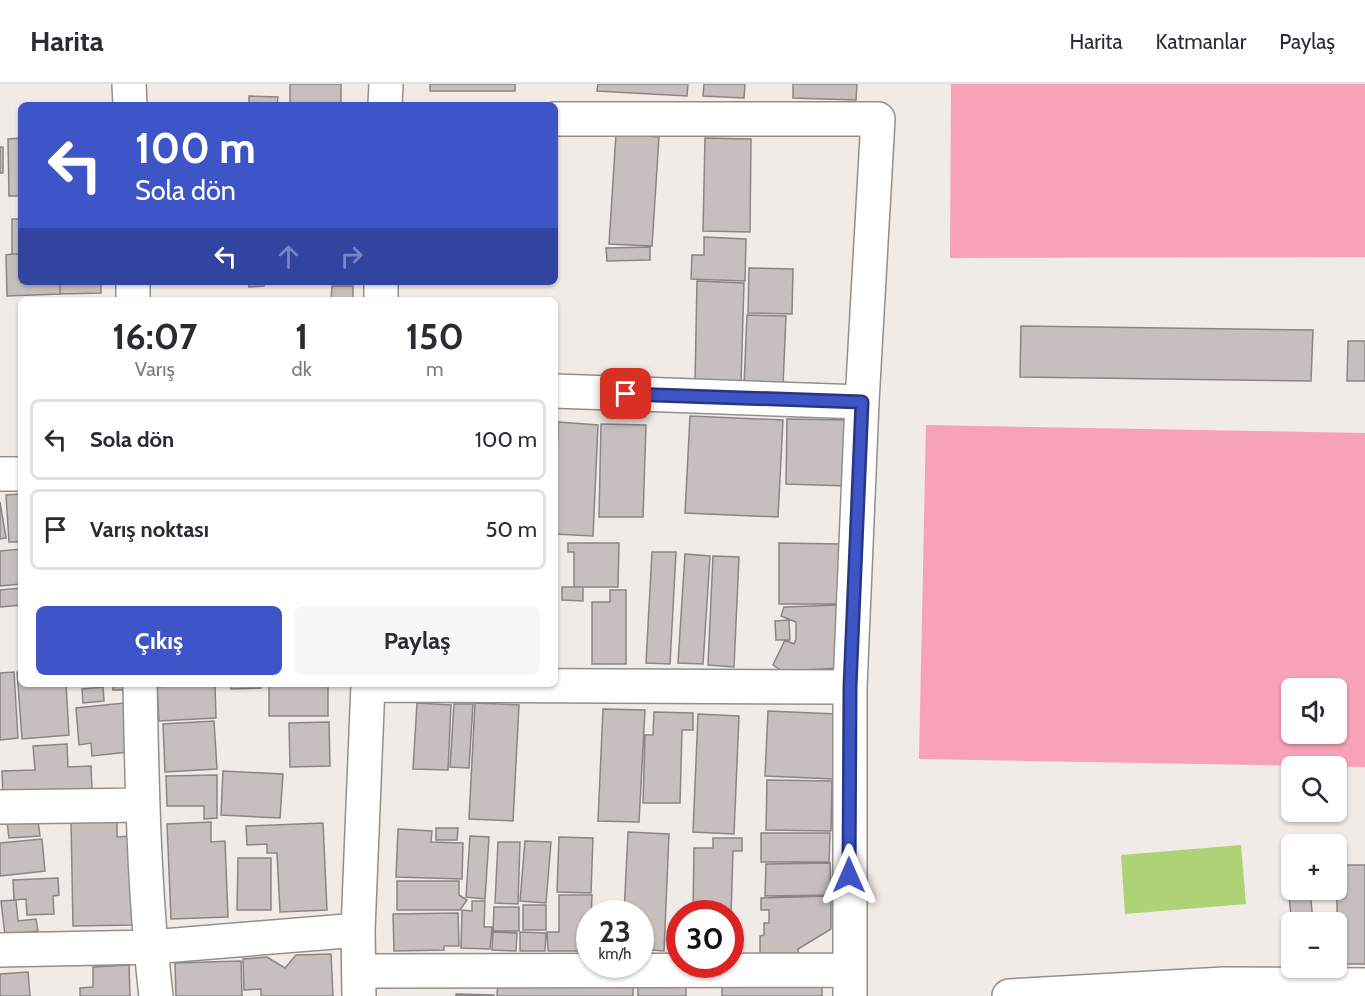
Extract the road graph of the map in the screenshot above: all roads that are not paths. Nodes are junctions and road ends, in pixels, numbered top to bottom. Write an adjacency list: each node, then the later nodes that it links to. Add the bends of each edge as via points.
1 (129, 84): 3 (street)
2 (386, 84): 4 (street)
3 (130, 102)
4 (386, 102)
5 (558, 119): 7 (street, via 878,119)
6 (558, 392): 7 (street)
7 (862, 402): 13 (street)
8 (0, 474): 9 (street)
9 (18, 474)
10 (558, 686): 13 (street)
11 (140, 687): 14 (street)
12 (368, 687): 16 (street)
13 (850, 687): 20 (street)
14 (142, 805): 15 (street); 17 (street)
15 (0, 807)
16 (358, 930): 17 (street); 19 (street)
17 (151, 947): 18 (street); 23 (street)
18 (0, 950)
19 (360, 983): 20 (street)
20 (849, 983)
21 (1365, 986): 22 (street)
22 (1224, 990): 24 (street)
23 (156, 996)
24 (1009, 996)

